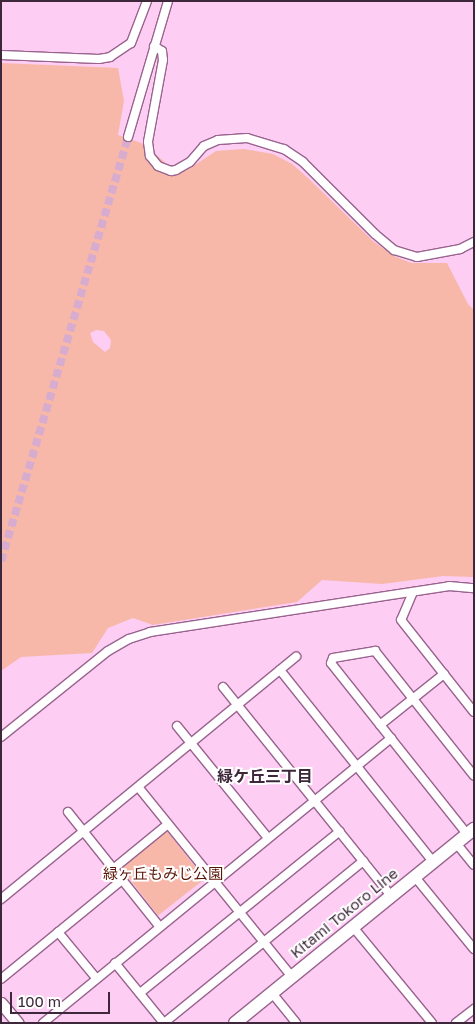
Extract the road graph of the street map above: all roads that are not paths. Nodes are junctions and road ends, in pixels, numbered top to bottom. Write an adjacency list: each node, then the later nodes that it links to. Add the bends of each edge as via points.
1 (147, 1): 4 (street, via 131,43 110,57)
2 (168, 1): 3 (street)
3 (154, 46): 5 (street); 6 (street, via 163,55 148,142 150,156 158,166 176,170 190,162 204,146 218,140 247,138 284,150 303,162 394,250 417,257 460,249)
4 (1, 55)
5 (128, 137)
6 (474, 242)
7 (474, 588): 8 (street, via 449,586)
8 (413, 592): 11 (street, via 401,620); 18 (street, via 150,632 108,652)
9 (296, 657): 10 (street)
10 (280, 670): 14 (street); 21 (street)
11 (444, 674): 13 (street); 15 (street)
12 (223, 687): 14 (street)
13 (413, 698): 16 (street); 16 (street, via 375,651 333,658 331,663); 22 (street)
14 (237, 705): 20 (street); 24 (street)
15 (474, 712)
16 (380, 725): 19 (street)
17 (177, 726): 20 (street)
18 (1, 737)
19 (391, 738): 21 (street); 28 (street)
20 (190, 742): 23 (street); 30 (street)
21 (356, 766): 24 (street); 33 (street)
22 (474, 776)
23 (139, 788): 26 (street); 29 (street)
24 (315, 800): 27 (street); 30 (street)
25 (68, 812): 29 (street)
26 (168, 824): 35 (street); 38 (street)
27 (340, 831): 32 (street); 41 (street)
28 (471, 831): 31 (main road, Kitami Tokoro Line)
29 (84, 832): 35 (street); 40 (street)
30 (268, 838): 38 (street)
31 (456, 843): 33 (main road, Kitami Tokoro Line); 34 (street)
32 (363, 861): 39 (street); 45 (street)
33 (433, 862): 36 (main road, Kitami Tokoro Line)
34 (474, 865)
35 (113, 869): 37 (street)
36 (415, 877): 39 (main road, Kitami Tokoro Line); 46 (street)
37 (122, 880): 42 (street); 44 (street)
38 (215, 882): 41 (street); 42 (street)
39 (391, 896): 43 (main road, Kitami Tokoro Line)
40 (1, 899)
41 (240, 912): 45 (street); 51 (street)
42 (159, 926): 47 (street)
43 (354, 927): 48 (main road, Kitami Tokoro Line); 60 (street)
44 (58, 932): 49 (street); 50 (street)
45 (264, 941): 48 (street); 57 (street)
46 (474, 949)
47 (115, 963): 49 (street); 51 (street)
48 (292, 977): 52 (main road, Kitami Tokoro Line)
49 (96, 978): 56 (street)
50 (1, 979)
51 (140, 993): 57 (street)
52 (272, 993): 58 (main road, Kitami Tokoro Line); 59 (street)
53 (1, 1003): 55 (main road)
54 (474, 1009): 61 (street)
55 (18, 1023)
56 (43, 1023)
57 (164, 1023)
58 (236, 1023)
59 (296, 1023)
60 (432, 1023)
61 (456, 1023)

